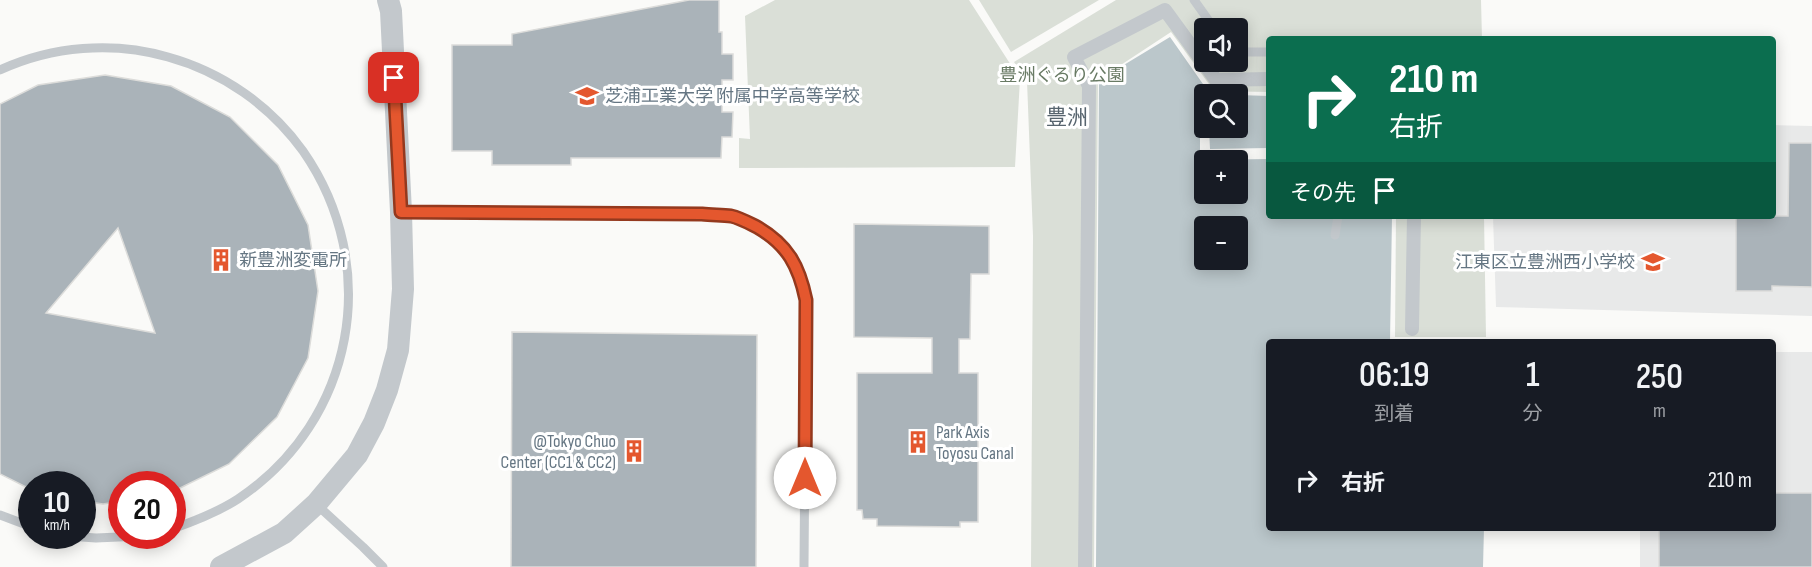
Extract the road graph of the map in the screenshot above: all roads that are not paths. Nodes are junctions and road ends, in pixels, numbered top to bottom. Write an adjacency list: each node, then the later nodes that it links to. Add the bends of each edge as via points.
1 (388, 0): 8 (street)
2 (1194, 0): 3 (lane)
3 (1207, 18)
4 (1248, 52): 5 (lane)
5 (1266, 52)
6 (0, 70): 16 (lane, via 56,52 92,48 141,51 192,65 237,87 279,122 309,160 332,206 346,257 349,290 340,358 325,400 294,448 266,478 223,508)
7 (1266, 79): 20 (street, via 1216,80 1165,10 1074,57 1089,86)
8 (401, 212): 13 (street, via 403,289 398,350 387,390 357,454); 19 (lane, via 732,216 776,240 796,265 806,300)
9 (1338, 219): 11 (lane)
10 (1414, 219): 12 (street)
11 (1335, 235)
12 (1412, 329)
13 (316, 504): 17 (street, via 284,533); 18 (lane)
14 (0, 515): 15 (lane)
15 (18, 522)
16 (186, 523)
17 (221, 567)
18 (382, 567)
19 (804, 567)
20 (1085, 567)

